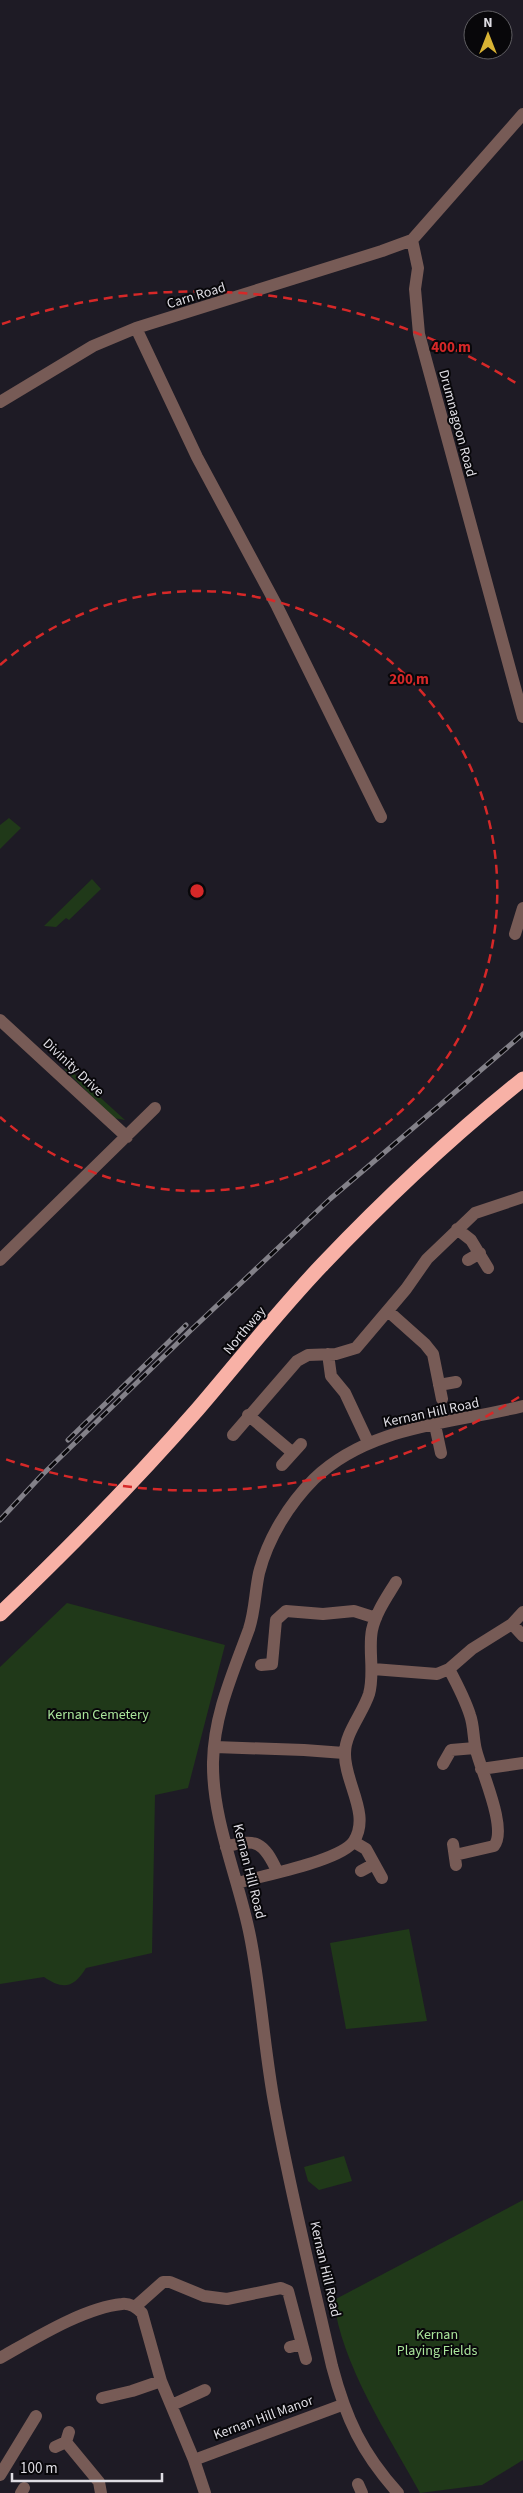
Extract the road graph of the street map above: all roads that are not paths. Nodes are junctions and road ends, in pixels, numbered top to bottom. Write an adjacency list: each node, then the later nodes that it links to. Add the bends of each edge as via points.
1 (523, 114): 2 (street)
2 (412, 240): 3 (street, Carn Road); 5 (street, Drumnagoon Road, via 418,268 415,289 419,334)
3 (136, 328): 4 (street, Carn Road, via 93,346); 6 (street, via 197,457 279,611)
4 (0, 402)
5 (523, 717)
6 (381, 817)
7 (523, 910): 8 (street)
8 (515, 934)
9 (0, 1020): 12 (street, Divinity Drive)
10 (523, 1079): 33 (highway, Northway, via 406,1181 322,1265 183,1425 65,1551)
11 (156, 1108): 12 (street)
12 (127, 1137): 16 (street)
13 (523, 1197): 14 (street, via 475,1213)
14 (458, 1229): 15 (street); 19 (street, via 427,1259)
15 (480, 1253): 17 (street); 18 (street)
16 (0, 1260)
17 (468, 1260)
18 (488, 1268)
19 (388, 1311): 20 (street, via 356,1348); 22 (street, via 433,1354)
20 (328, 1354): 25 (street, via 308,1355 297,1361); 28 (street, via 331,1376 345,1393)
21 (456, 1382): 22 (street)
22 (440, 1385): 23 (street)
23 (442, 1400)
24 (523, 1406): 26 (street, Kernan Hill Road)
25 (248, 1416): 27 (street); 30 (street, via 297,1449)
26 (435, 1425): 28 (street, Kernan Hill Road); 29 (street)
27 (233, 1435)
28 (368, 1442): 40 (street, Kernan Hill Road, via 315,1479 292,1504 268,1546 259,1574 250,1627 219,1714)
29 (441, 1453)
30 (282, 1465)
31 (396, 1582): 34 (street)
32 (523, 1612): 35 (street)
33 (0, 1614)
34 (376, 1618): 37 (street, via 354,1611 323,1614 286,1611 276,1620 272,1664); 38 (street, via 372,1631)
35 (512, 1624): 36 (street); 39 (street, via 472,1649)
36 (523, 1636)
37 (261, 1664)
38 (373, 1668): 39 (street, via 437,1674); 42 (street, via 369,1694)
39 (449, 1669): 41 (street, via 472,1718)
40 (214, 1747): 42 (street); 47 (street, Kernan Hill Road, via 214,1784)
41 (475, 1748): 44 (street, via 451,1750); 45 (street)
42 (344, 1753): 46 (street, via 361,1823)
43 (523, 1763): 45 (street)
44 (443, 1766)
45 (481, 1769): 48 (street, via 495,1810 499,1831 496,1844)
46 (354, 1842): 49 (street, via 366,1849); 50 (street, via 340,1854)
47 (226, 1847): 50 (street, via 245,1840 253,1842 270,1856); 53 (street, Kernan Hill Road)
48 (455, 1854)
49 (374, 1864): 51 (street); 52 (street)
50 (277, 1871): 53 (street)
51 (361, 1871)
52 (382, 1878)
53 (238, 1883): 61 (street, Kernan Hill Road, via 251,1940 275,2108)
54 (136, 2306): 55 (street, via 122,2304 67,2322); 56 (street, via 164,2282 204,2296 227,2299 281,2288 288,2291 296,2346); 57 (street, via 142,2313)
55 (0, 2358)
56 (306, 2359)
57 (161, 2381): 59 (street); 60 (street)
58 (204, 2390): 60 (street)
59 (102, 2398)
60 (172, 2405): 64 (street)
61 (342, 2405): 64 (street, Kernan Hill Manor); 68 (street, Kernan Hill Road, via 362,2447)
62 (36, 2416): 65 (street)
63 (63, 2441): 66 (street, via 99,2482)
64 (194, 2460): 67 (street)
65 (0, 2475)
66 (100, 2493)
67 (205, 2493)
68 (398, 2493)

